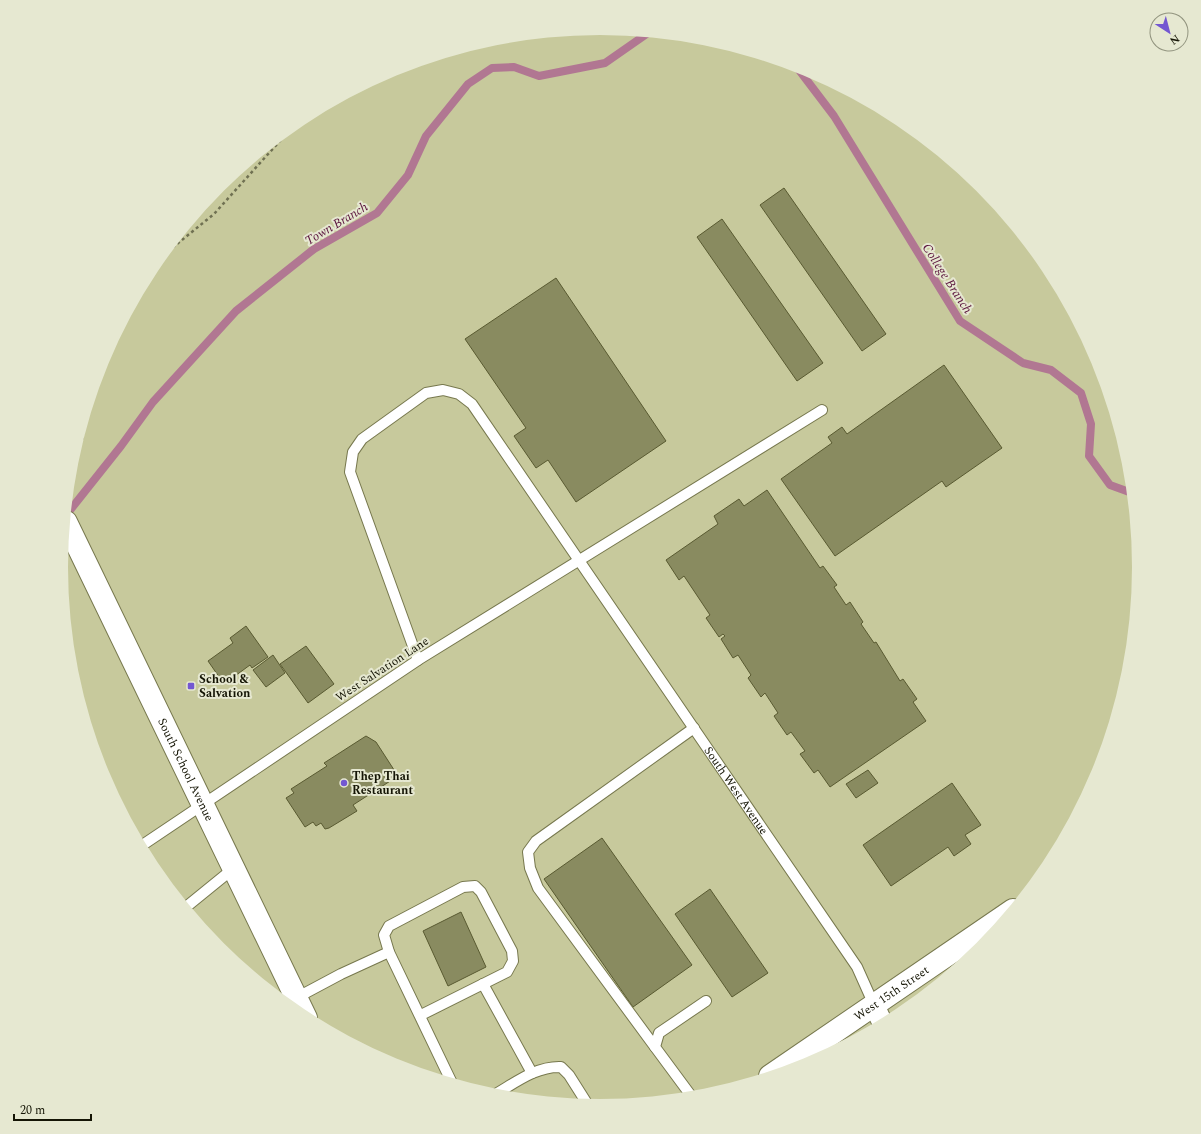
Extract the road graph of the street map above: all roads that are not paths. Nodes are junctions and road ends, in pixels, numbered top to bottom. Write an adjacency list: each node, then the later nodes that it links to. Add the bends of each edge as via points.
1 (822, 410): 3 (lane, West Salvation Lane)
2 (70, 531): 6 (main road, South School Avenue)
3 (580, 562): 4 (lane, West Salvation Lane); 4 (lane, South West Avenue, via 472,404 459,394 443,390 426,393 362,438 353,452 350,472); 5 (lane, South West Avenue)
4 (418, 660): 6 (lane, West Salvation Lane)
5 (694, 728): 16 (lane, South West Avenue, via 857,967); 19 (lane, via 536,841 528,852 530,868 538,888)
6 (203, 804): 7 (lane, West Salvation Lane); 8 (main road, South School Avenue)
7 (146, 843)
8 (234, 868): 9 (lane); 13 (main road, South School Avenue)
9 (189, 904)
10 (998, 920): 16 (main road, West 15th Street)
11 (390, 952): 12 (lane, via 384,935 389,926 463,887 475,886 481,892 512,951 513,961 507,972); 13 (lane); 17 (lane)
12 (483, 984): 17 (lane); 21 (lane)
13 (296, 998): 15 (main road, South School Avenue)
14 (706, 1001): 19 (lane, via 659,1034)
15 (300, 1005)
16 (874, 1005): 18 (street, South West Avenue); 20 (main road, West 15th Street)
17 (421, 1015): 22 (lane)
18 (881, 1019)
19 (655, 1047): 24 (lane)
20 (784, 1067)
21 (532, 1073): 23 (lane); 25 (lane, via 550,1067 561,1067)
22 (449, 1077)
23 (503, 1090)
24 (688, 1091)
25 (584, 1099)

